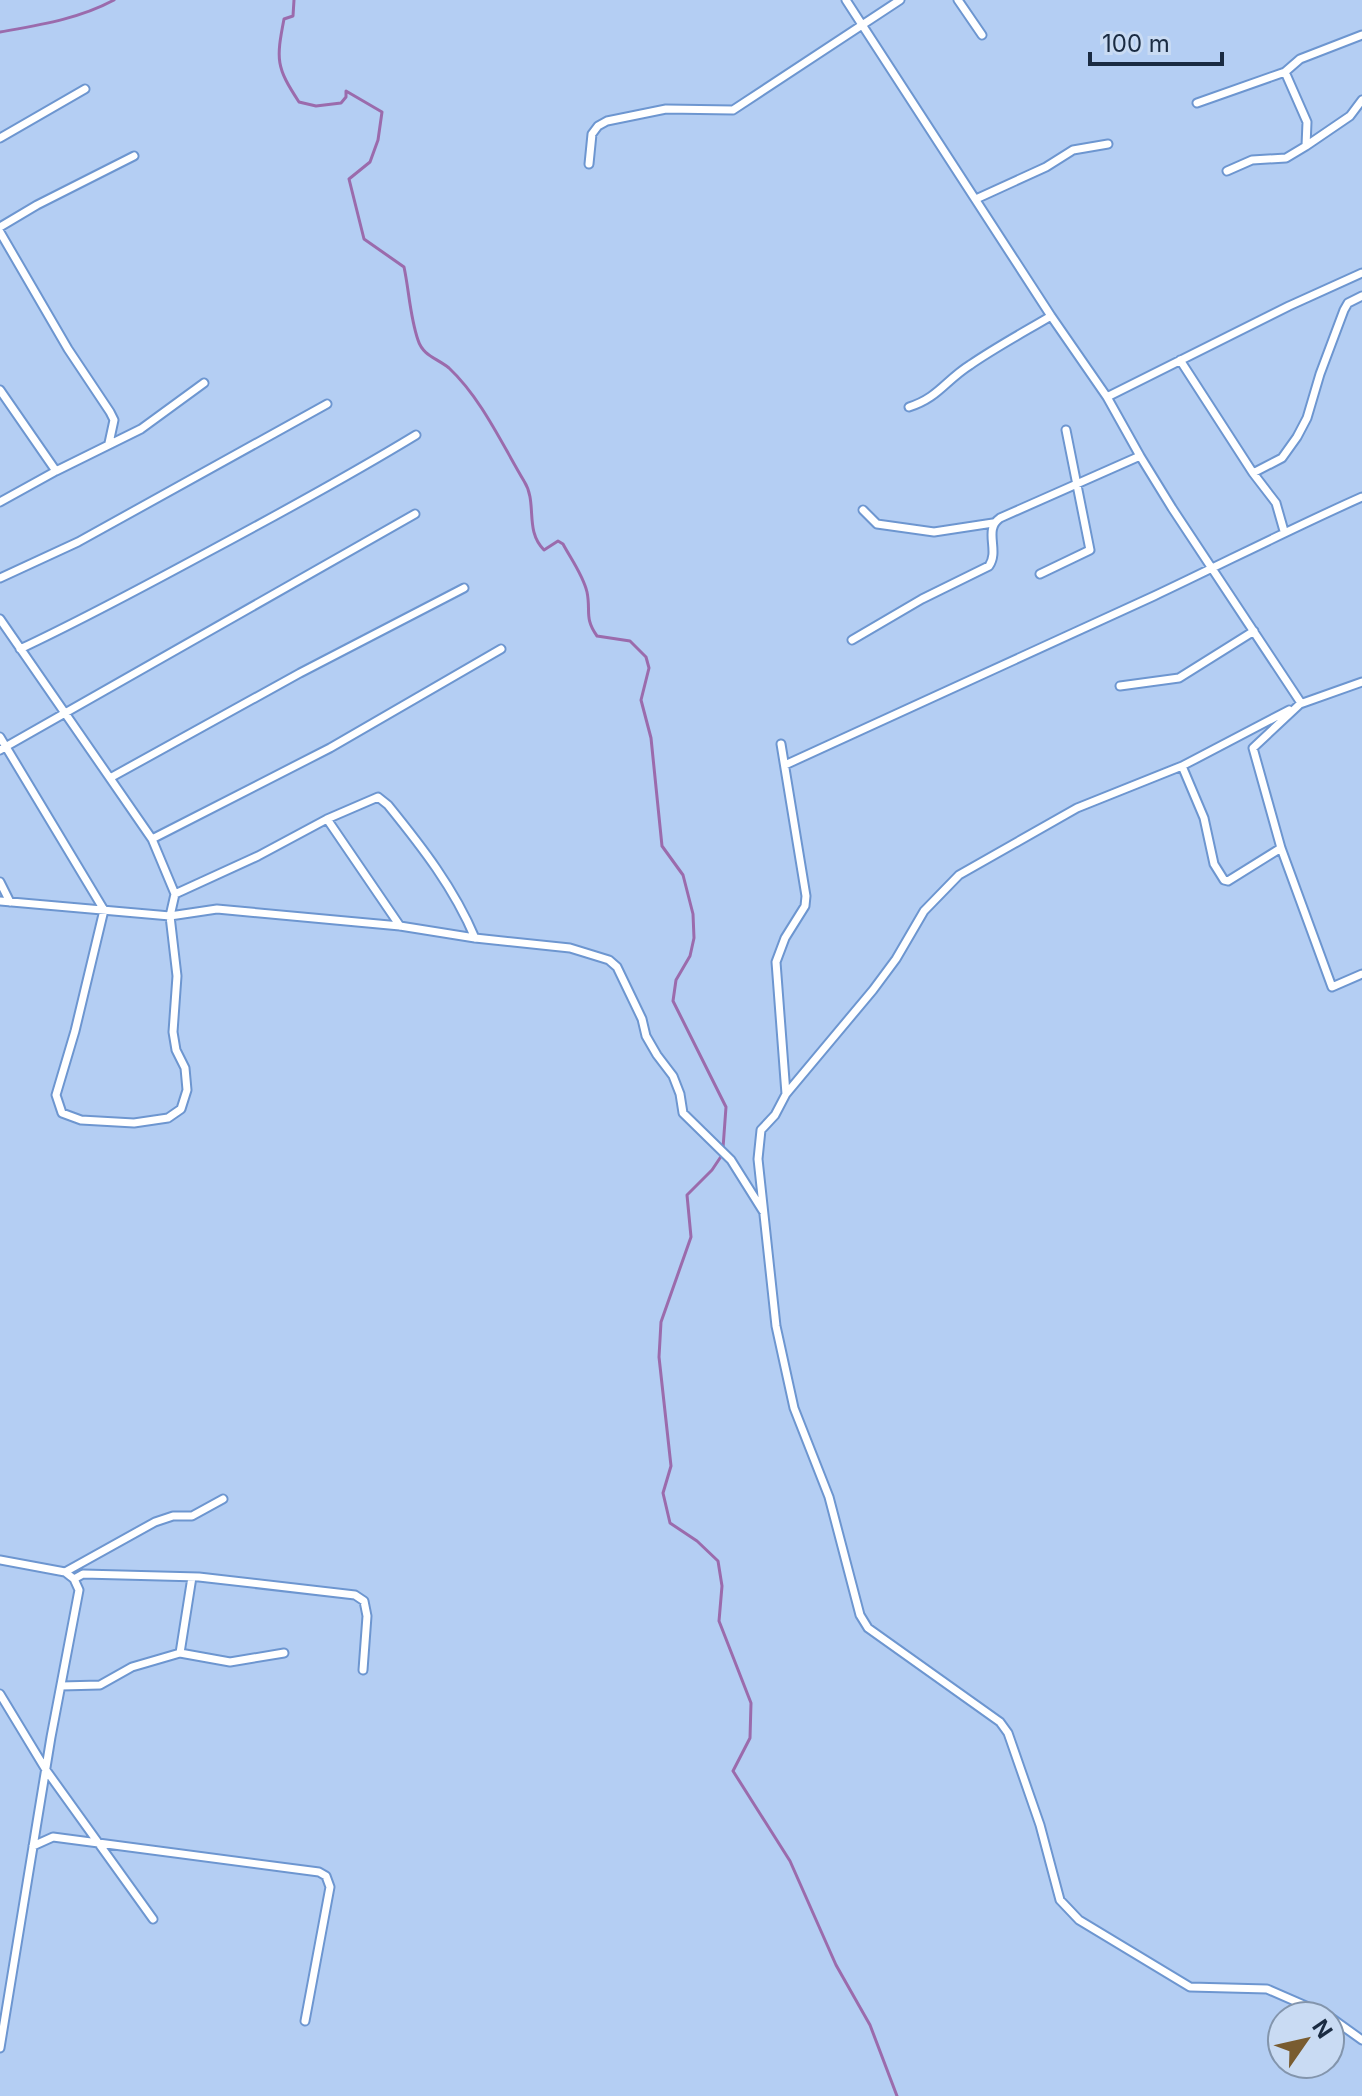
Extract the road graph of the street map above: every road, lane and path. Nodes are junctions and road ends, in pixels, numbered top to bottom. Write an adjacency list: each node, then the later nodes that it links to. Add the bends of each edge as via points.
1 (846, 0): 4 (street)
2 (900, 0): 4 (street)
3 (958, 0): 5 (street)
4 (862, 26): 15 (street, via 733,110 666,109 607,121 592,134); 17 (street)
5 (982, 35)
6 (1362, 35): 7 (street, via 1300,59)
7 (1285, 72): 10 (street); 13 (street, via 1307,122)
8 (85, 89): 11 (street)
9 (1362, 100): 13 (street, via 1350,116)
10 (1197, 103)
11 (0, 138)
12 (1108, 144): 17 (street, via 1073,150)
13 (1306, 146): 16 (street, via 1286,158 1252,160)
14 (134, 156): 18 (street)
15 (589, 164)
16 (1227, 171)
17 (976, 199): 21 (street)
18 (0, 230): 30 (street, via 110,412 114,420)
19 (1362, 273): 22 (street)
20 (1362, 296): 33 (street, via 1344,310 1297,437 1282,458)
21 (1051, 316): 25 (street); 27 (street, via 970,365 924,403)
22 (1180, 360): 25 (street); 33 (street)
23 (204, 383): 30 (street, via 141,429)
24 (0, 390): 32 (street)
25 (1107, 397): 31 (street)
26 (327, 404): 43 (street, via 78,542)
27 (909, 407)
28 (1066, 430): 34 (street)
29 (416, 435): 48 (street, via 235,538)
30 (109, 443): 32 (street)
31 (1140, 456): 34 (street); 41 (street)
32 (56, 471): 36 (street)
33 (1253, 473): 40 (street, via 1276,503)
34 (1078, 483): 39 (street); 42 (street, via 1090,550)
35 (1362, 497): 40 (street)
36 (0, 502)
37 (863, 510): 39 (street, via 877,524 934,532)
38 (415, 514): 53 (street)
39 (993, 523): 47 (street, via 994,558 989,566)
40 (1284, 531): 41 (street)
41 (1213, 568): 46 (street); 57 (street)
42 (1040, 574)
43 (0, 578)
44 (464, 588): 59 (street)
45 (0, 619): 48 (street)
46 (1254, 631): 51 (street, via 1179,678); 52 (street)
47 (852, 640)
48 (20, 649): 53 (street)
49 (501, 649): 61 (street, via 330,748)
50 (1362, 682): 52 (street)
51 (1120, 686)
52 (1301, 703): 58 (street); 62 (street, via 1253,748)
53 (65, 713): 56 (street); 59 (street)
54 (0, 737): 56 (street)
55 (781, 744): 57 (street)
56 (3, 748): 67 (street)
57 (785, 765): 72 (street, via 806,896 776,962)
58 (1182, 766): 62 (street, via 1224,880); 72 (street, via 1077,808 959,875 924,911 873,990)
59 (110, 778): 61 (street)
60 (327, 819): 64 (street); 69 (street); 70 (street, via 374,798 384,799 446,882)
61 (152, 839): 64 (street)
62 (1281, 848): 71 (street, via 1332,987)
63 (0, 882): 66 (street)
64 (175, 894): 68 (street)
65 (0, 901): 66 (street)
66 (10, 902): 67 (street)
67 (104, 910): 68 (street); 68 (street, via 56,1095 62,1113 81,1120 134,1123 168,1118 181,1109 187,1090 173,1032 177,976)
68 (170, 916): 69 (street, via 217,909)
69 (400, 926): 70 (street)
70 (475, 938): 73 (street, via 570,948 617,967 646,1036 673,1076 683,1113 731,1160)
71 (1362, 974)
72 (786, 1094): 73 (street, via 761,1130 758,1159)
73 (764, 1213): 88 (street, via 776,1326 794,1408 829,1497 868,1628 1008,1733 1060,1900 1079,1920 1190,1987 1267,1989)
74 (223, 1499): 76 (street, via 192,1516 155,1522)
75 (0, 1560): 76 (street)
76 (65, 1572): 78 (street)
77 (192, 1577): 78 (street, via 83,1574); 79 (street); 81 (street, via 355,1595 364,1601 367,1616)
78 (74, 1579): 82 (street, via 79,1590)
79 (180, 1653): 80 (street, via 230,1662); 82 (street, via 132,1667 100,1685)
80 (284, 1653)
81 (363, 1670)
82 (61, 1686): 84 (street)
83 (0, 1694): 84 (street)
84 (46, 1770): 85 (street); 86 (street)
85 (101, 1844): 86 (street, via 53,1837); 87 (street); 89 (street, via 250,1861 326,1876 330,1887)
86 (33, 1846): 90 (street)
87 (153, 1919)
88 (1292, 2000)
89 (305, 2021)
90 (0, 2048)

